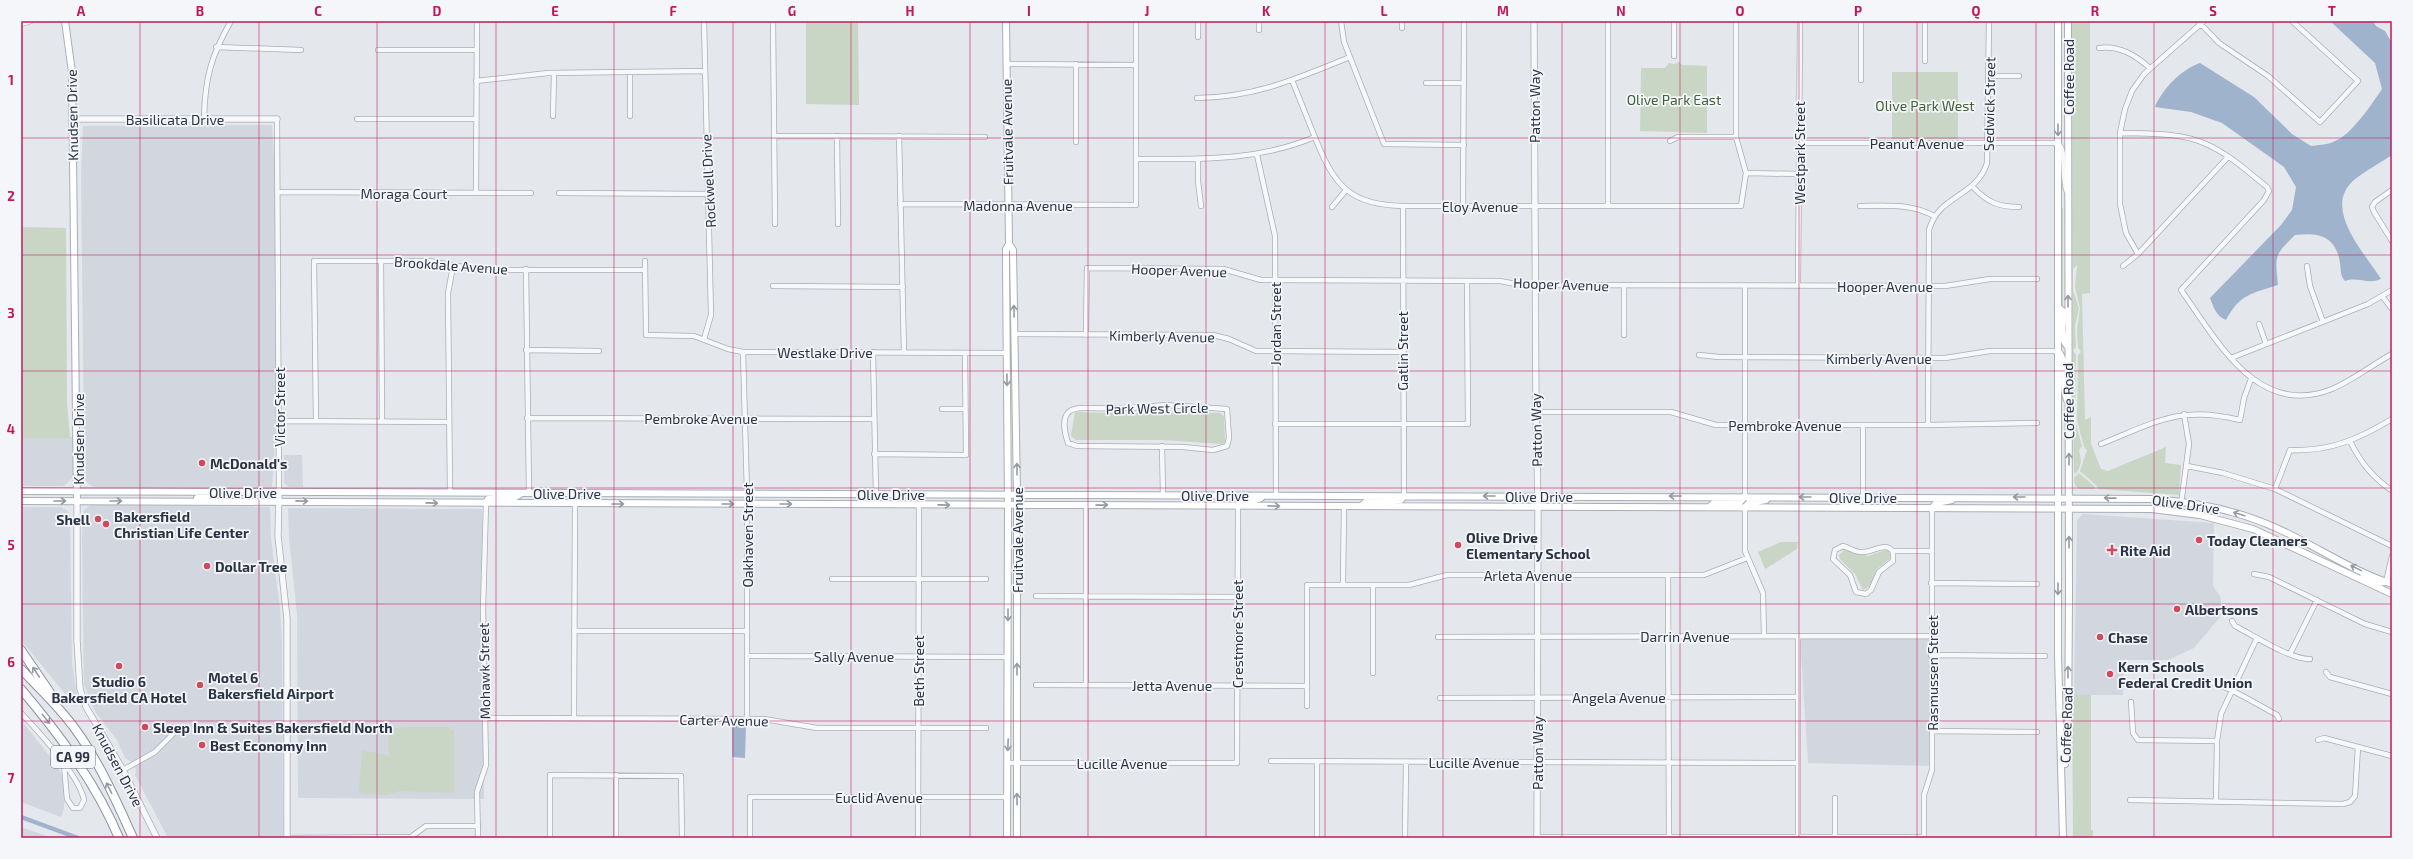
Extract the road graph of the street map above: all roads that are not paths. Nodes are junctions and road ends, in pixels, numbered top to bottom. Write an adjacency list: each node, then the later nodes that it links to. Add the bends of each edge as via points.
1 (31, 21): 26 (street)
2 (65, 21): 55 (main road, Knudsen Drive, via 72,72)
3 (230, 21): 30 (street)
4 (477, 21): 34 (street)
5 (704, 21): 42 (street, Rockwell Drive)
6 (773, 21): 61 (street)
7 (1006, 21): 38 (main road, Fruitvale Avenue)
8 (1136, 21): 40 (street)
9 (1198, 21): 29 (street)
10 (1259, 21): 28 (street)
11 (1341, 21): 36 (street, via 1342,36)
12 (1402, 21): 27 (street)
13 (1464, 21): 51 (street)
14 (1534, 21): 93 (street, Patton Way)
15 (1608, 21): 94 (street)
16 (1674, 21): 35 (street)
17 (1736, 21): 65 (street)
18 (1800, 21): 69 (street, Westpark Street)
19 (1861, 21): 48 (street)
20 (1925, 21): 37 (street)
21 (1989, 21): 45 (street, Sedwick Street)
22 (2058, 21): 71 (main road, Coffee Road, one-way to 71)
23 (2068, 21): 85 (main road, Coffee Road)
24 (2292, 21): 25 (street, via 2358,81 2320,122 2276,82 2219,43)
25 (2201, 22): 41 (street)
26 (21, 24)
27 (1402, 28)
28 (1259, 30)
29 (1198, 37)
30 (216, 48): 32 (street); 56 (street, via 206,81)
31 (2099, 48): 41 (street, via 2116,48 2133,55)
32 (301, 50)
33 (378, 50): 34 (street)
34 (477, 50): 49 (street)
35 (1674, 56)
36 (1350, 57): 47 (street); 72 (street, via 1384,144)
37 (1925, 62)
38 (1006, 64): 39 (street); 89 (main road, Fruitvale Avenue)
39 (1076, 64): 40 (street); 68 (street)
40 (1136, 65): 75 (street)
41 (2150, 68): 60 (street, via 2128,100)
42 (705, 71): 43 (street); 87 (street, Rockwell Drive)
43 (630, 72): 44 (street); 54 (street)
44 (554, 73): 49 (street); 53 (street)
45 (1989, 76): 46 (street); 70 (street, Sedwick Street)
46 (2019, 76)
47 (1292, 80): 52 (street, via 1247,94); 66 (street, Eloy Avenue)
48 (1861, 80)
49 (476, 81): 59 (street)
50 (1426, 83): 51 (street)
51 (1464, 83): 72 (street)
52 (1197, 98)
53 (553, 116)
54 (630, 116)
55 (73, 118): 56 (street, Basilicata Drive); 178 (main road, Knudsen Drive)
56 (204, 118): 57 (street, Basilicata Drive)
57 (277, 119): 82 (street, Victor Street)
58 (357, 119): 59 (street)
59 (476, 119): 83 (street)
60 (2120, 133): 74 (street, via 2186,137 2206,144); 103 (street, via 2121,214 2126,233)
61 (774, 136): 62 (street); 99 (street)
62 (837, 136): 63 (street); 100 (street)
63 (899, 136): 64 (street); 88 (street)
64 (985, 137)
65 (1736, 137): 67 (street, via 1678,137); 77 (street)
66 (1315, 138): 73 (street); 80 (street, Eloy Avenue, via 1331,174)
67 (1670, 141)
68 (1076, 142)
69 (1800, 143): 70 (street, Peanut Avenue); 78 (street, Westpark Street)
70 (1989, 143): 71 (street, Peanut Avenue); 79 (street, Sedwick Street, via 1985,170)
71 (2058, 143): 85 (street, via 2063,150 2063,183); 124 (main road, Coffee Road)
72 (1464, 145): 92 (street)
73 (1258, 155): 76 (street); 112 (street, Jordan Street, via 1275,230)
74 (2228, 157): 103 (street); 149 (street, via 2269,191 2264,200 2181,290)
75 (1136, 159): 76 (street); 89 (street, Madonna Avenue, via 1136,205)
76 (1198, 159): 90 (street)
77 (1746, 174): 78 (street); 94 (street, Eloy Avenue, via 1741,206)
78 (1799, 174): 119 (street, Westpark Street)
79 (1973, 187): 97 (street, via 1982,197 1994,204); 98 (street, Sedwick Street, via 1947,202)
80 (1346, 190): 91 (street, Eloy Avenue, via 1369,203); 96 (street)
81 (2392, 190): 101 (street, via 2372,207)
82 (278, 192): 83 (street, Moraga Court); 160 (street, Victor Street)
83 (476, 193): 84 (street, Moraga Court)
84 (531, 193)
85 (2068, 193): 134 (main road, Coffee Road, one-way to 85)
86 (559, 194): 87 (street)
87 (710, 194): 132 (street, Rockwell Drive, via 711,315)
88 (900, 204): 89 (street, Madonna Avenue); 121 (street)
89 (1008, 204): 102 (main road, Fruitvale Avenue)
90 (1201, 206)
91 (1403, 206): 92 (street, Eloy Avenue); 113 (street, Gatlin Street)
92 (1463, 206): 93 (street, Eloy Avenue)
93 (1535, 206): 94 (street, Eloy Avenue); 115 (street, Patton Way)
94 (1608, 206)
95 (1860, 206): 98 (street, via 1907,206)
96 (1332, 207)
97 (2019, 207)
98 (1934, 216): 120 (street, Sedwick Street, via 1928,238)
99 (775, 224)
100 (838, 224)
101 (2392, 241)
102 (1009, 244): 126 (main road, Fruitvale Avenue, via 1006,249); 129 (main road, Fruitvale Avenue, one-way to 102, via 1014,250)
103 (2138, 254): 107 (street)
104 (381, 261): 106 (street, Brookdale Avenue, via 429,262); 161 (street, Brookdale Avenue, via 314,261); 162 (street)
105 (645, 261): 110 (street)
106 (453, 266): 109 (street, Brookdale Avenue, via 473,270); 163 (street, via 448,288)
107 (2122, 266)
108 (2307, 266): 127 (street, via 2310,286)
109 (526, 270): 110 (street, Brookdale Avenue); 135 (street)
110 (645, 270): 132 (street, Westlake Drive, via 646,335 686,335)
111 (2037, 279): 120 (street, Hooper Avenue, via 1990,279 1957,285)
112 (1275, 280): 113 (street, Hooper Avenue); 130 (street, Hooper Avenue, via 1254,279 1223,269 1087,268); 140 (street, Jordan Street)
113 (1403, 281): 114 (street, Hooper Avenue); 141 (street, Gatlin Street)
114 (1467, 281): 115 (street, Hooper Avenue); 166 (street, via 1468,424)
115 (1535, 285): 116 (street, Hooper Avenue); 154 (street, Patton Way)
116 (1624, 285): 118 (street, Hooper Avenue); 131 (street)
117 (773, 286): 121 (street)
118 (1745, 286): 119 (street, Hooper Avenue); 147 (street)
119 (1798, 286): 120 (street, Hooper Avenue)
120 (1928, 286): 148 (street, Sedwick Street)
121 (903, 287): 142 (street)
122 (2392, 290): 123 (street)
123 (2382, 296): 125 (street); 127 (street)
124 (2058, 307): 134 (main road, via 2062,311 2063,338); 137 (main road, Coffee Road)
125 (2392, 310)
126 (1006, 311): 129 (main road, via 1011,330); 144 (main road, Fruitvale Avenue)
127 (2323, 322): 133 (street)
128 (2259, 324): 133 (street)
129 (1015, 334): 130 (street, Kimberly Avenue); 186 (main road, Fruitvale Avenue, one-way to 129)
130 (1086, 335): 140 (street, Kimberly Avenue, via 1214,335 1229,339 1249,350)
131 (1624, 335)
132 (704, 339): 138 (street, Westlake Drive)
133 (2266, 344): 149 (street)
134 (2068, 347): 151 (main road, Coffee Road)
135 (526, 350): 136 (street); 156 (street)
136 (599, 351)
137 (2058, 351): 148 (street, Kimberly Avenue, via 1990,351); 151 (main road, via 2063,361 2064,396); 195 (main road, Coffee Road)
138 (743, 352): 139 (street, Westlake Drive); 157 (street, Oakhaven Street)
139 (874, 352): 142 (street, Westlake Drive); 158 (street)
140 (1275, 352): 141 (street, Kimberly Avenue); 165 (street, Jordan Street)
141 (1402, 352): 166 (street, Gatlin Street)
142 (904, 353): 143 (street, Westlake Drive)
143 (965, 353): 144 (street, Westlake Drive); 153 (street)
144 (1006, 353): 185 (main road, Fruitvale Avenue, one-way to 185)
145 (2392, 354): 150 (street, via 2340,385 2315,394 2285,393 2267,388)
146 (1699, 355): 147 (street, Kimberly Avenue)
147 (1744, 357): 148 (street, Kimberly Avenue); 167 (street)
148 (1928, 358): 169 (street, Sedwick Street)
149 (2231, 358): 150 (street)
150 (2252, 379): 155 (street, via 2244,398 2240,420 2205,413)
151 (2069, 404): 196 (main road, Coffee Road, one-way to 151)
152 (942, 409): 153 (street)
153 (965, 409): 173 (street, via 966,455)
154 (1536, 412): 167 (street, Pembroke Avenue, via 1671,412 1708,424); 190 (street, Patton Way)
155 (2184, 414): 171 (street, via 2167,418); 174 (street, via 2189,444)
156 (527, 418): 157 (street, Pembroke Avenue); 182 (street)
157 (744, 418): 158 (street, Pembroke Avenue); 183 (street, Oakhaven Street)
158 (874, 419): 173 (street)
159 (2392, 419): 170 (street)
160 (279, 421): 161 (street); 180 (street, Victor Street)
161 (316, 421): 162 (street)
162 (382, 422): 163 (street)
163 (449, 422): 181 (street)
164 (2037, 423): 169 (street, Pembroke Avenue)
165 (1275, 424): 166 (street); 188 (street, Jordan Street)
166 (1402, 424): 189 (street, Gatlin Street)
167 (1744, 425): 168 (street, Pembroke Avenue); 191 (street)
168 (1863, 425): 169 (street, Pembroke Avenue); 193 (street)
169 (1928, 426)
170 (2350, 441): 175 (street, via 2327,448 2290,450); 176 (street, via 2372,476 2391,490)
171 (2101, 444)
172 (1162, 446): 172 (street, Park West Circle, via 1213,450 1226,446 1229,438 1227,409 1166,405 1127,409 1078,408 1070,410 1065,417 1068,443 1077,446); 187 (street)
173 (874, 454): 184 (street)
174 (2187, 466): 175 (street, via 2223,472); 200 (street)
175 (2275, 488): 221 (street)
176 (2392, 488)
177 (21, 491): 178 (main road, Olive Drive)
178 (78, 491): 179 (main road, Olive Drive); 201 (main road, Knudsen Drive)
179 (213, 492): 180 (main road, Olive Drive); 198 (main road, via 208,496)
180 (279, 492): 181 (main road, Olive Drive); 199 (street, Victor Street)
181 (450, 492): 182 (main road, Olive Drive)
182 (526, 493): 183 (main road, Olive Drive); 202 (main road, via 514,498 488,499)
183 (748, 494): 184 (main road, Olive Drive); 204 (street, Oakhaven Street)
184 (876, 494): 185 (main road, Olive Drive)
185 (1008, 494): 186 (main road, Olive Drive); 209 (main road, Fruitvale Avenue)
186 (1017, 494): 187 (main road, Olive Drive); 210 (main road, Fruitvale Avenue)
187 (1163, 495): 188 (main road, Olive Drive); 205 (main road, via 1158,500)
188 (1276, 495): 189 (main road, Olive Drive); 208 (main road)
189 (1404, 496): 190 (main road, Olive Drive, one-way to 189); 212 (main road, via 1401,500 1367,501)
190 (1538, 496): 191 (main road, Olive Drive, one-way to 190); 213 (street, Patton Way)
191 (1745, 497): 192 (main road, Olive Drive); 214 (main road, via 1740,502 1715,502)
192 (1784, 497): 193 (main road, Olive Drive, one-way to 192); 215 (main road, via 1749,502)
193 (1863, 497): 194 (main road, Olive Drive); 216 (main road, via 1858,502)
194 (1967, 497): 195 (main road, Olive Drive, one-way to 194); 217 (main road, via 1936,503)
195 (2058, 497): 196 (main road, Olive Drive); 218 (main road, Coffee Road)
196 (2070, 498): 200 (main road, Olive Drive, one-way to 196, via 2152,498); 219 (main road, Coffee Road)
197 (21, 501): 201 (main road, Olive Drive, one-way to 201)
198 (180, 501): 199 (main road, Olive Drive); 201 (main road, Olive Drive, one-way to 198)
199 (278, 501): 202 (main road, Olive Drive, one-way to 202); 323 (street, Victor Street, via 279,548 287,619)
200 (2182, 501): 220 (street); 235 (main road, Olive Drive, one-way to 200, via 2270,525 2235,512)
201 (77, 502): 305 (street, Knudsen Drive, via 77,640 80,689 86,707)
202 (486, 503): 203 (main road, Olive Drive); 282 (street, Mohawk Street, via 483,610)
203 (575, 504): 204 (main road, Olive Drive, one-way to 204); 245 (street)
204 (748, 504): 206 (main road, Olive Drive, one-way to 206); 246 (street, Oakhaven Street)
205 (1129, 504): 207 (main road, Olive Drive, one-way to 205); 208 (main road, Olive Drive)
206 (919, 505): 209 (main road, Olive Drive, one-way to 209); 232 (street, Beth Street)
207 (1086, 505): 210 (main road, Olive Drive); 241 (street)
208 (1238, 505): 211 (main road, Olive Drive, one-way to 211); 242 (street, Crestmore Street)
209 (1008, 506): 210 (main road, Olive Drive); 261 (main road, Fruitvale Avenue, one-way to 261)
210 (1017, 506): 301 (main road, Fruitvale Avenue, one-way to 210)
211 (1344, 506): 212 (main road, Olive Drive); 237 (street)
212 (1361, 506): 213 (main road, Olive Drive)
213 (1538, 506): 214 (main road, Olive Drive); 229 (street, Patton Way)
214 (1709, 507): 215 (main road, Olive Drive)
215 (1745, 507): 216 (main road, Olive Drive); 225 (street, via 1744,543)
216 (1824, 508): 217 (main road, Olive Drive)
217 (1932, 508): 218 (main road, Olive Drive); 223 (street, Rasmussen Street)
218 (2058, 508): 219 (main road, Olive Drive); 307 (main road, Coffee Road, one-way to 307, via 2059,707)
219 (2069, 508): 220 (main road, Olive Drive); 307 (main road, Coffee Road, one-way to 219, via 2068,736)
220 (2180, 512): 226 (main road, Olive Drive, via 2218,518 2253,529)
221 (2392, 546)
222 (1893, 551): 222 (street, via 1884,546 1863,553 1840,546 1833,556 1835,562 1850,575 1856,592 1862,594 1869,593 1879,572 1893,561); 223 (street)
223 (1931, 551): 234 (street, Rasmussen Street)
224 (2392, 556): 235 (street)
225 (1747, 558): 230 (street, Arleta Avenue, via 1711,573); 249 (street, via 1763,593)
226 (2336, 568): 235 (main road, via 2377,583); 239 (main road, Olive Drive)
227 (2392, 572): 235 (street)
228 (2254, 574): 243 (street, via 2269,577)
229 (1537, 575): 230 (street, Arleta Avenue); 238 (street, Arleta Avenue, via 1447,575 1416,584); 253 (street, Patton Way)
230 (1668, 575): 248 (street)
231 (832, 579): 232 (street)
232 (918, 579): 233 (street); 259 (street, Beth Street)
233 (986, 579)
234 (1931, 583): 236 (street); 251 (street, Rasmussen Street)
235 (2389, 583)
236 (2037, 584)
237 (1343, 585): 238 (street, Arleta Avenue); 270 (street, Arleta Avenue, via 1307,585)
238 (1373, 585): 265 (street)
239 (2392, 594)
240 (1036, 596): 241 (street)
241 (1086, 596): 242 (street); 268 (street)
242 (1237, 597): 269 (street, Crestmore Street)
243 (2317, 600): 247 (street, via 2365,624); 256 (street)
244 (2232, 621): 254 (street, via 2235,626)
245 (574, 631): 246 (street); 283 (street)
246 (747, 631): 258 (street, Oakhaven Street)
247 (2392, 632)
248 (1668, 636): 249 (street, Darrin Avenue); 253 (street, Darrin Avenue); 274 (street)
249 (1764, 636): 250 (street, Darrin Avenue)
250 (1798, 636): 251 (street, Darrin Avenue); 275 (street)
251 (1932, 636): 257 (street, Rasmussen Street)
252 (1438, 637): 253 (street, Darrin Avenue)
253 (1537, 637): 277 (street, Patton Way)
254 (2257, 638): 256 (street); 272 (street)
255 (21, 650): 281 (highway, one-way to 255)
256 (2290, 654): 262 (street, via 2303,660)
257 (1932, 655): 260 (street); 289 (street, Rasmussen Street)
258 (747, 656): 259 (street, Sally Avenue); 284 (street, Oakhaven Street)
259 (918, 656): 261 (street, Sally Avenue); 286 (street, Beth Street)
260 (2045, 656)
261 (1008, 657): 300 (main road, Fruitvale Avenue, one-way to 300)
262 (2310, 659)
263 (21, 669): 281 (highway, CA 99)
264 (2326, 672): 273 (street, via 2330,677)
265 (1373, 673)
266 (2202, 681): 272 (street, via 2209,681)
267 (1036, 685): 268 (street, Jetta Avenue)
268 (1086, 685): 269 (street, Jetta Avenue)
269 (1237, 686): 270 (street, Jetta Avenue); 302 (street, Crestmore Street)
270 (1307, 686): 279 (street)
271 (21, 689): 320 (highway, CA 99, one-way to 320, via 74,757)
272 (2231, 691): 285 (street, via 2277,714); 292 (street, via 2221,714)
273 (2392, 694)
274 (1669, 697): 275 (street, Angela Avenue); 277 (street, Angela Avenue); 299 (street)
275 (1798, 697): 303 (street)
276 (1440, 698): 277 (street, Angela Avenue)
277 (1537, 698): 298 (street, Patton Way)
278 (2131, 702): 292 (street, via 2133,733 2138,740)
279 (1307, 706)
280 (21, 713): 304 (street)
281 (65, 716): 321 (highway, CA 99, one-way to 281, via 104,779)
282 (486, 718): 283 (street, Carter Avenue); 313 (street, Mohawk Street, via 486,764 477,792)
283 (574, 718): 284 (street, Carter Avenue)
284 (747, 719): 286 (street, Carter Avenue, via 775,720 817,728)
285 (2279, 719)
286 (918, 728): 287 (street, Carter Avenue); 308 (street, Beth Street)
287 (986, 728)
288 (175, 732): 305 (street, via 155,752)
289 (1932, 732): 290 (street); 319 (street, Rasmussen Street, via 1932,770 1924,795)
290 (2037, 732)
291 (2318, 740): 293 (street, via 2324,738)
292 (2217, 741): 312 (street)
293 (2358, 747): 294 (street); 312 (street, via 2355,796 2350,802 2343,804)
294 (2392, 756)
295 (1271, 761): 296 (street, Lucille Avenue)
296 (1317, 761): 297 (street, Lucille Avenue); 332 (street)
297 (1406, 762): 298 (street, Lucille Avenue); 333 (street)
298 (1537, 762): 299 (street, Lucille Avenue); 315 (street, Patton Way)
299 (1669, 762): 303 (street, Lucille Avenue); 316 (street)
300 (1007, 763): 301 (street, Lucille Avenue); 309 (main road, Fruitvale Avenue)
301 (1016, 763): 302 (street, Lucille Avenue); 331 (main road, Fruitvale Avenue, one-way to 301)
302 (1237, 763)
303 (1798, 763): 317 (street)
304 (64, 765): 304 (street, via 68,803 72,808 80,808 84,803 84,797)
305 (123, 770): 322 (street, Knudsen Drive)
306 (616, 776): 325 (street, via 550,775); 326 (street); 327 (street, via 682,776)
307 (2063, 781): 334 (main road, Coffee Road)
308 (918, 797): 309 (street, Euclid Avenue); 328 (street, Euclid Avenue, via 750,797); 329 (street, Beth Street)
309 (1007, 797): 330 (main road, Fruitvale Avenue)
310 (1835, 798): 318 (street)
311 (2130, 800): 312 (street)
312 (2216, 800)
313 (478, 826): 314 (street, via 426,826); 324 (street, Mohawk Street)
314 (411, 837): 323 (street)
315 (1537, 837): 316 (street)
316 (1669, 837): 317 (street)
317 (1798, 837): 318 (street)
318 (1835, 837): 319 (street)
319 (1924, 837)
320 (119, 838)
321 (133, 838)
322 (157, 838)
323 (287, 838)
324 (478, 838)
325 (550, 838)
326 (616, 838)
327 (682, 838)
328 (750, 838)
329 (918, 838)
330 (1007, 838)
331 (1017, 838)
332 (1317, 838)
333 (1406, 838)
334 (2063, 838)

